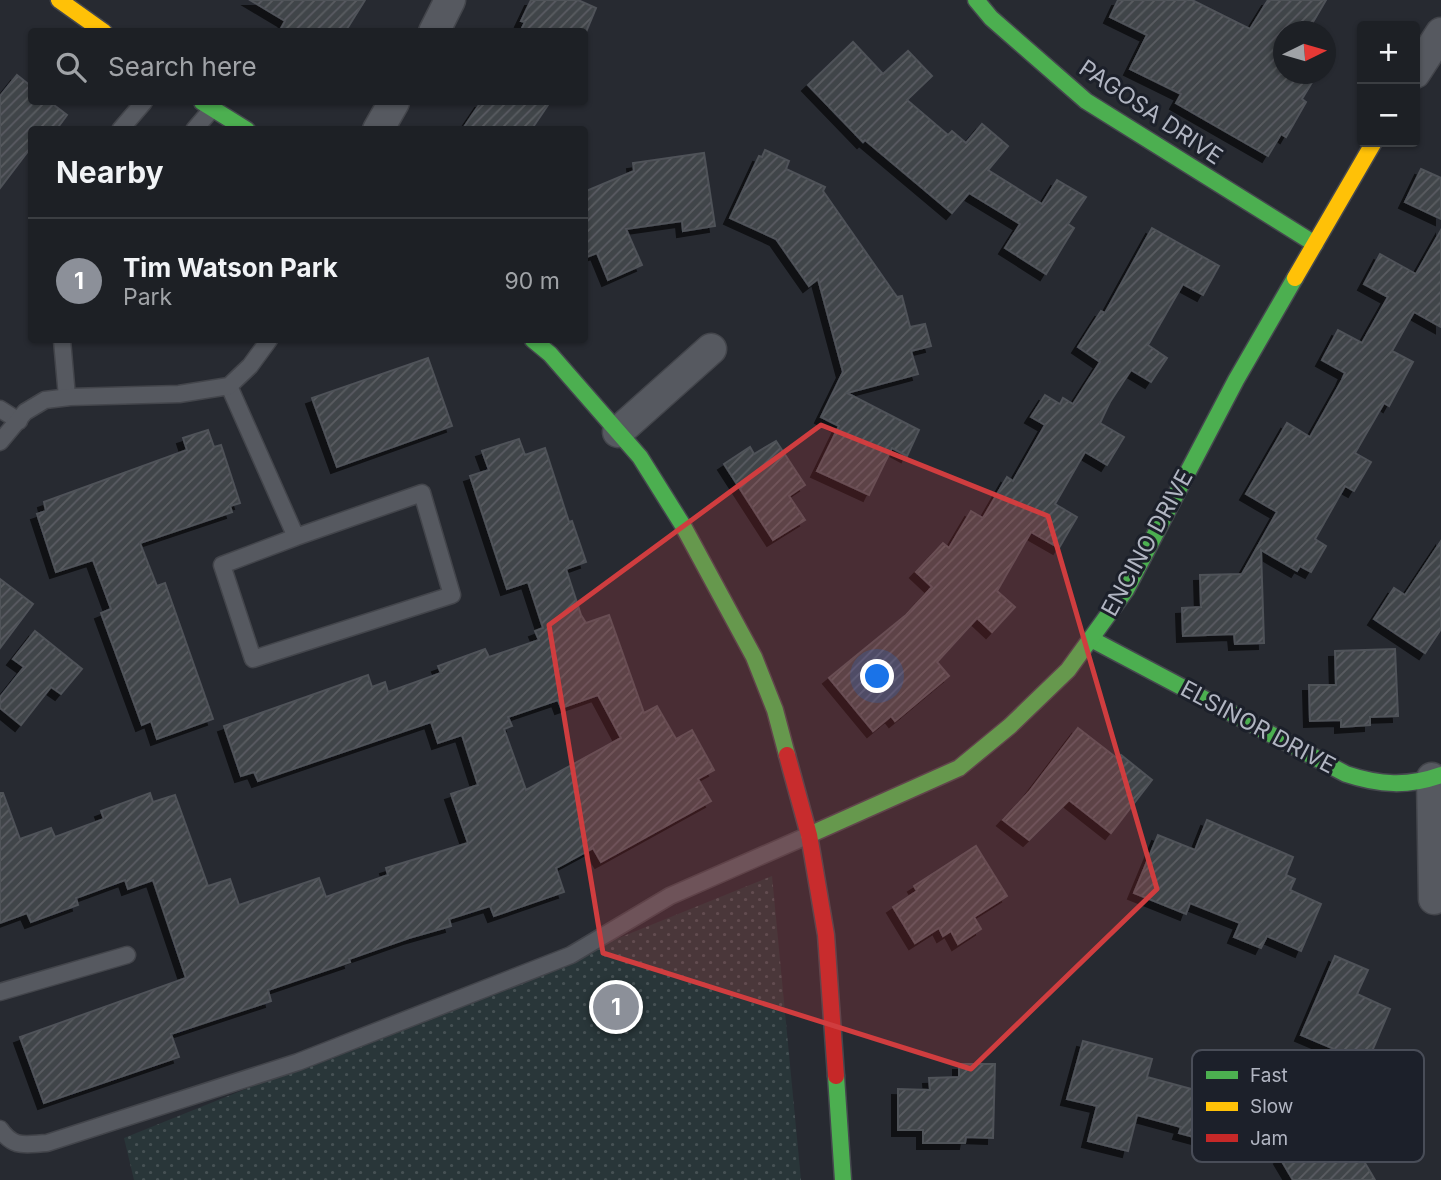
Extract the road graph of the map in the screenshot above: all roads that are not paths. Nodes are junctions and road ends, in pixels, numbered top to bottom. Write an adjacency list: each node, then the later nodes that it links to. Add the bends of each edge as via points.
1 (59, 0): 4 (street)
2 (450, 0): 5 (street)
3 (976, 0): 16 (street, PAGOSA DRIVE, via 1086,101)
4 (98, 28)
5 (436, 28)
6 (1441, 33): 7 (street)
7 (1420, 65)
8 (141, 105): 11 (lane)
9 (207, 105): 12 (lane); 13 (street)
10 (392, 105): 14 (street)
11 (123, 126)
12 (196, 126)
13 (241, 126)
14 (380, 126)
15 (1371, 147): 16 (street, ENCINO DRIVE)
16 (1315, 244): 28 (street, ENCINO DRIVE, via 1236,380 1126,590)
17 (62, 343): 22 (lane)
18 (267, 343): 21 (lane)
19 (537, 343): 25 (street)
20 (711, 349): 25 (street)
21 (229, 386): 22 (lane, via 178,394); 27 (lane)
22 (67, 397): 24 (lane, via 45,400)
23 (0, 409): 24 (lane)
24 (19, 421): 26 (lane)
25 (618, 432): 30 (street, via 640,457 682,524 754,657 775,710)
26 (0, 442)
27 (296, 537): 27 (lane, via 422,493 452,595 253,659 222,565)
28 (1091, 639): 29 (street, ELSINOR DRIVE, via 1346,774 1375,784 1400,785); 30 (street, ENCINO DRIVE, via 1068,670 959,768)
29 (1437, 776): 31 (street, ELSINOR DRIVE)
30 (808, 835): 34 (lane, via 670,895 571,956 298,1062 47,1143 18,1145); 35 (street, via 826,935)
31 (1434, 899)
32 (127, 955): 33 (lane)
33 (0, 992)
34 (0, 1129)
35 (843, 1180)

